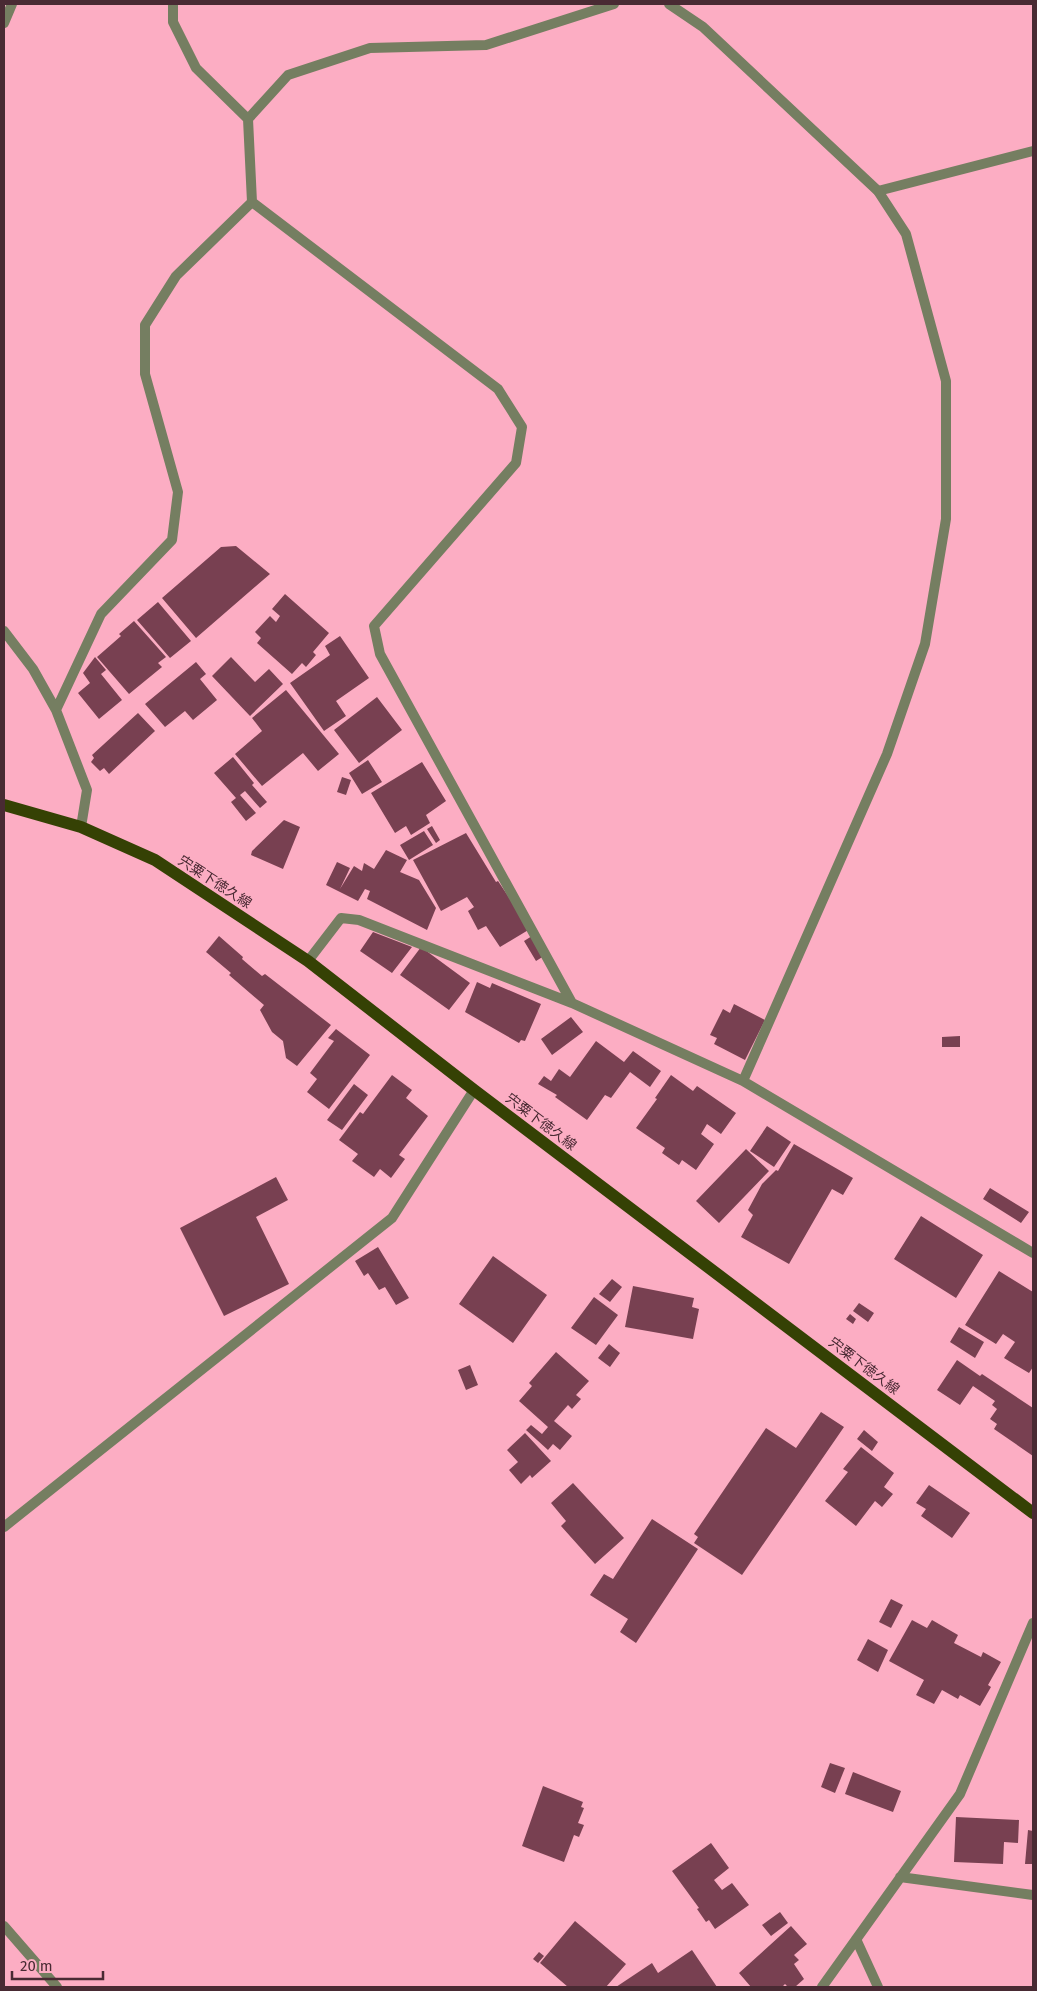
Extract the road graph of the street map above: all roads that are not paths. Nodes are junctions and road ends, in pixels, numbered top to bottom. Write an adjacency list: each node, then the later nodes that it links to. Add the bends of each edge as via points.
1 (12, 4): 5 (street)
2 (173, 4): 6 (street, via 173,22 196,68)
3 (614, 4): 6 (street, via 486,45 370,48 288,75)
4 (668, 4): 8 (street, via 703,27)
5 (4, 23)
6 (248, 119): 9 (street)
7 (1033, 151): 8 (street)
8 (878, 191): 16 (street, via 906,234 946,381 946,519 925,644 887,754)
9 (252, 202): 11 (street, via 176,276 144,325 144,374 178,492 172,540 101,614); 15 (street, via 498,389 522,427 516,463 374,626 380,654)
10 (4, 631): 11 (street, via 33,669)
11 (56, 710): 13 (street, via 87,790)
12 (4, 805): 13 (main road, 宍粟下徳久線)
13 (81, 827): 14 (main road, 宍粟下徳久線, via 155,860)
14 (308, 961): 15 (street, via 341,918 359,920); 17 (main road, 宍粟下徳久線)
15 (572, 1003): 16 (street)
16 (743, 1081): 18 (street)
17 (474, 1090): 19 (main road, 宍粟下徳久線); 20 (street, via 392,1218)
18 (1033, 1253)
19 (1033, 1513)
20 (4, 1528)
21 (1033, 1623): 22 (street, via 960,1794)
22 (900, 1877): 23 (street); 25 (street)
23 (1033, 1895)
24 (4, 1926): 26 (street)
25 (856, 1939): 27 (street); 28 (street)
26 (57, 1987)
27 (822, 1987)
28 (878, 1987)

